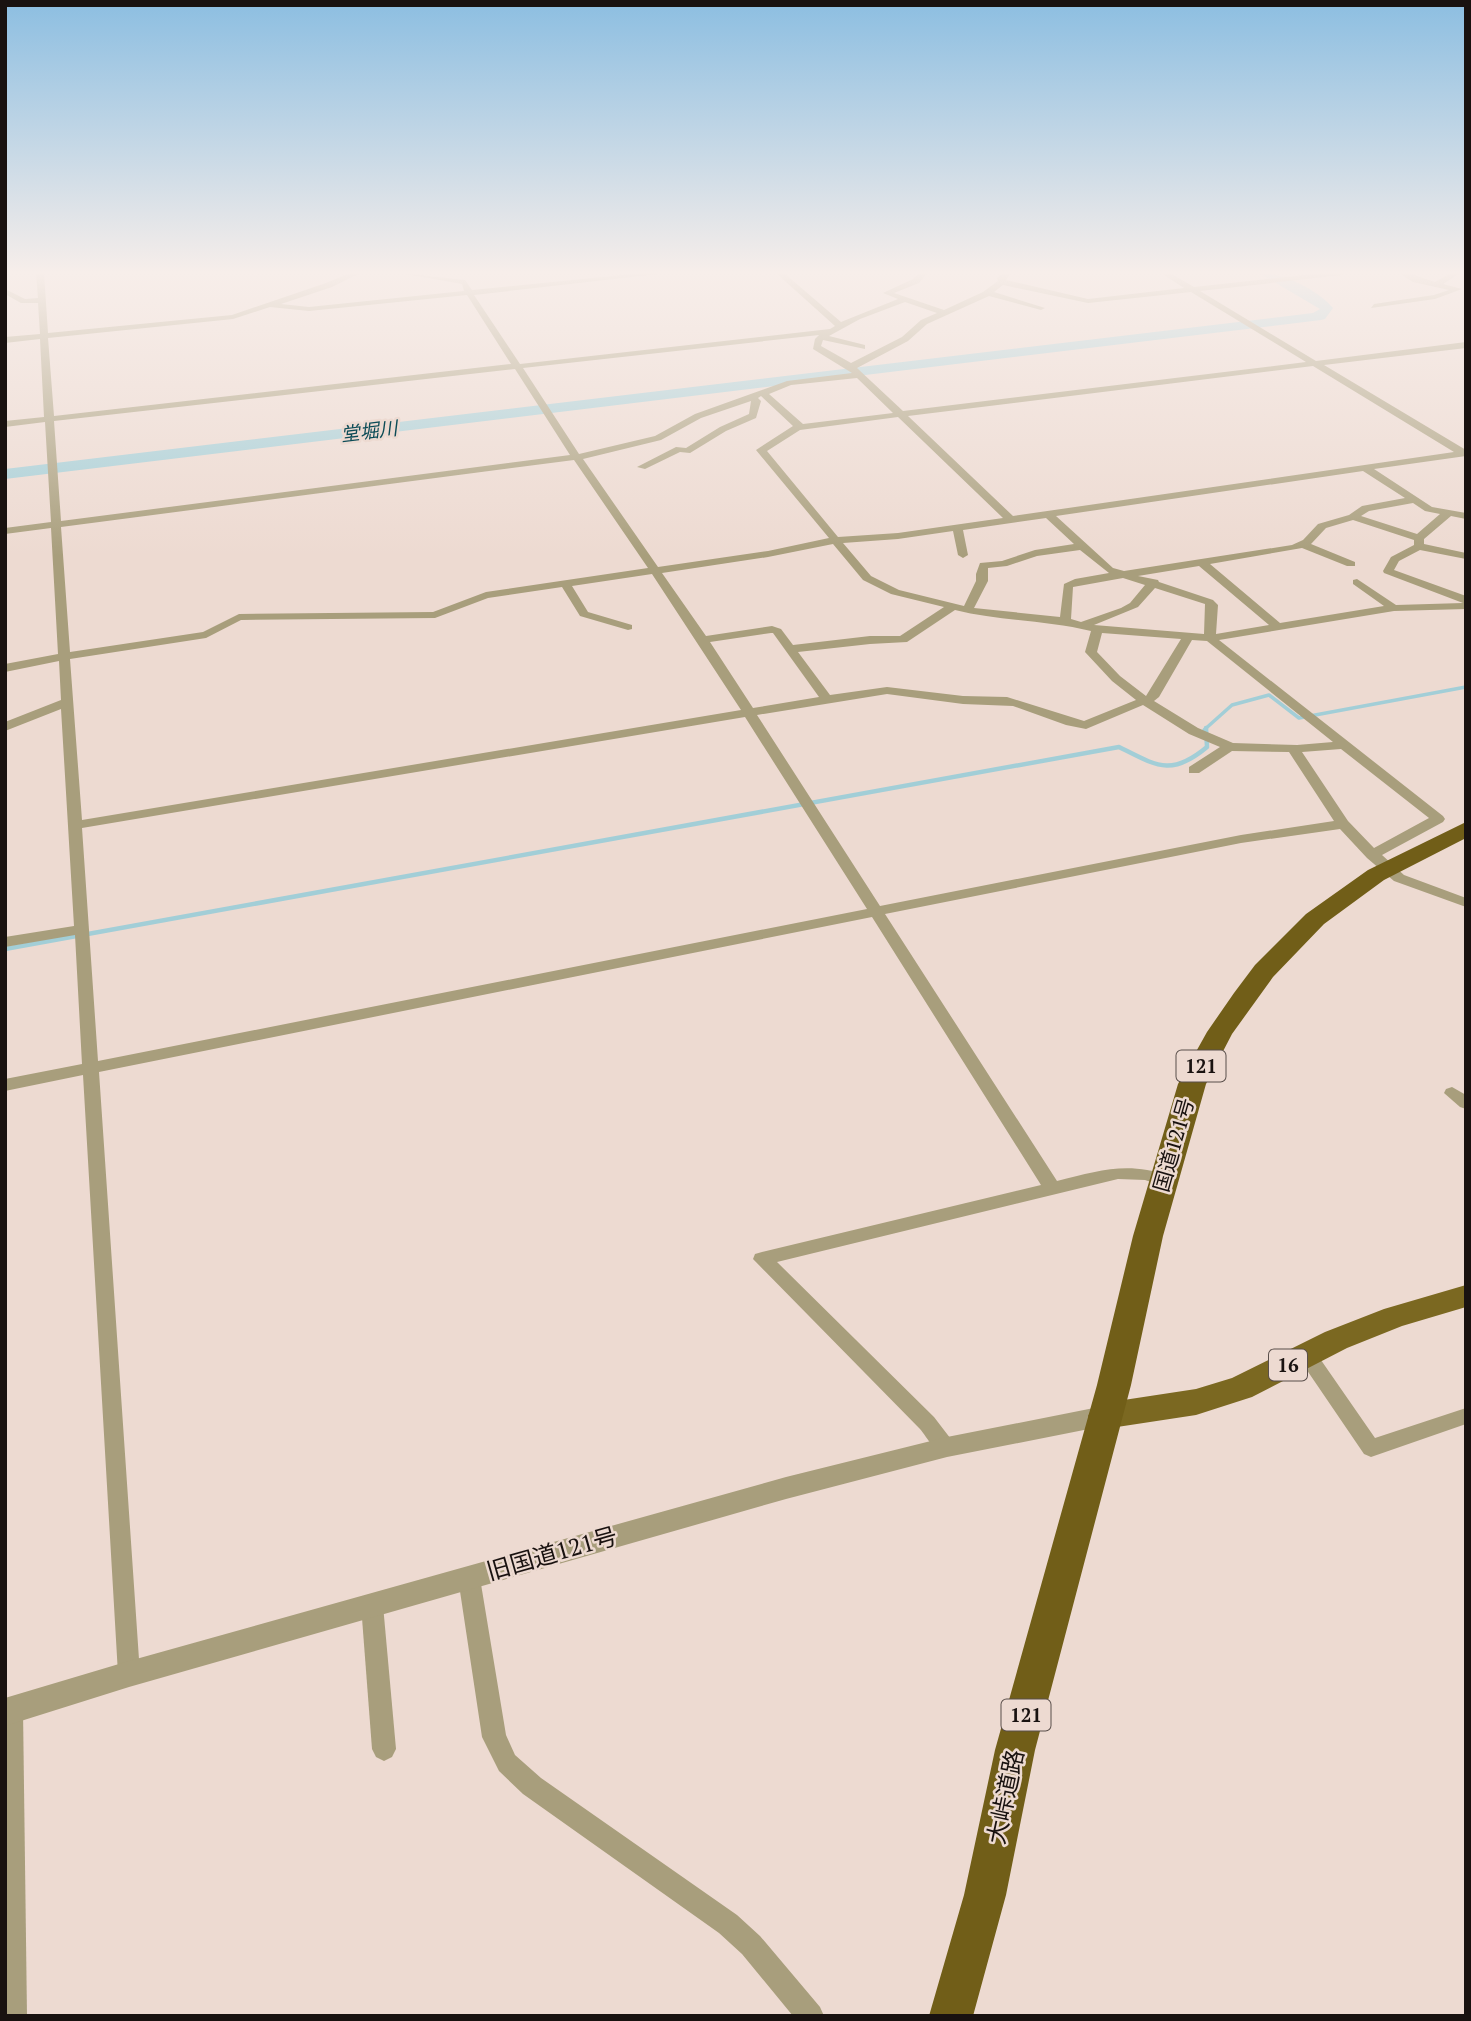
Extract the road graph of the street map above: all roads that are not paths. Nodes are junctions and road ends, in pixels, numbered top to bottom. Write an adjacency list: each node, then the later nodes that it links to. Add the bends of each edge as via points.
1 (47, 367): 12 (street)
2 (498, 367): 12 (street)
3 (519, 367): 16 (street)
4 (848, 367): 8 (street)
5 (860, 367): 8 (street)
6 (1288, 367): 11 (street)
7 (1321, 367): 15 (street)
8 (854, 371): 9 (street, via 790,383); 11 (street)
9 (764, 394): 10 (street); 14 (street, via 798,423)
10 (753, 398): 16 (street, via 698,416 659,438); 17 (street, via 756,401 749,419 687,452 679,449)
11 (901, 414): 14 (street); 24 (street)
12 (49, 419): 13 (street); 25 (street)
13 (5, 424)
14 (798, 428): 28 (street, via 761,450)
15 (1464, 453): 18 (street)
16 (577, 458): 25 (street); 36 (street)
17 (642, 467)
18 (1364, 468): 19 (street); 21 (street)
19 (1414, 500): 20 (street); 23 (street, via 1368,507)
20 (1448, 513): 22 (street); 29 (street)
21 (1048, 514): 24 (street); 31 (street)
22 (1466, 516)
23 (1353, 517): 29 (street); 30 (street, via 1322,526)
24 (1010, 520): 26 (street)
25 (56, 524): 27 (street); 55 (street)
26 (955, 527): 28 (street); 32 (street)
27 (5, 531)
28 (837, 540): 36 (street); 42 (street, via 874,583)
29 (1419, 542): 33 (street); 41 (street, via 1395,559 1388,571)
30 (1303, 545): 34 (street); 35 (street)
31 (1083, 546): 37 (street, via 1107,569); 45 (street, via 984,565 982,581)
32 (963, 555)
33 (1466, 556)
34 (1201, 562): 37 (street); 48 (street)
35 (1351, 564)
36 (654, 571): 40 (street); 53 (street)
37 (1121, 574): 38 (street); 46 (street, via 1068,586)
38 (1154, 582): 47 (street, via 1134,605); 52 (street, via 1211,604)
39 (1357, 582): 44 (street)
40 (565, 584): 49 (street, via 584,614); 55 (street, via 474,598 435,615 240,617 206,635)
41 (1466, 600)
42 (952, 607): 45 (street); 54 (street, via 903,640)
43 (1466, 607): 44 (street)
44 (1394, 608): 48 (street)
45 (967, 610): 46 (street)
46 (1065, 621): 47 (street)
47 (1083, 625): 50 (street)
48 (1278, 626): 52 (street)
49 (628, 627)
50 (1097, 629): 51 (street); 58 (street, via 1091,643 1094,657)
51 (1189, 636): 52 (street); 58 (street, via 1153,697)
52 (1210, 638): 62 (street)
53 (703, 640): 54 (street, via 772,629); 60 (street)
54 (792, 649): 57 (street)
55 (65, 656): 56 (street); 59 (street)
56 (5, 668)
57 (828, 700): 58 (street, via 902,689 963,700 1011,701 1079,725); 60 (street)
58 (1145, 700): 63 (street)
59 (68, 702): 61 (street); 67 (street)
60 (749, 713): 67 (street); 71 (street)
61 (5, 727)
62 (1340, 744): 64 (street); 69 (street, via 1438,819)
63 (1229, 747): 64 (street); 65 (street)
64 (1295, 751): 66 (street)
65 (1194, 769)
66 (1343, 824): 69 (street); 71 (street, via 1241,839)
67 (76, 825): 72 (street)
68 (1466, 829): 69 (highway, 国道121号 / 121)
69 (1380, 861): 70 (street, via 1399,878); 76 (highway, 国道121号 / 121, via 1264,971 1220,1032 1192,1083)
70 (1462, 896)
71 (877, 912): 74 (street); 77 (street)
72 (82, 929): 73 (street); 74 (street)
73 (5, 942)
74 (91, 1068): 75 (street); 85 (street)
75 (5, 1085)
76 (1163, 1180): 77 (street, via 1118,1173); 80 (highway, 国道121号 / 121)
77 (1052, 1188): 82 (street, via 762,1259)
78 (1466, 1296): 79 (main road, 16, via 1394,1317)
79 (1307, 1355): 80 (main road, 16, via 1241,1388 1196,1402); 81 (street, via 1371,1448)
80 (1104, 1416): 82 (street, 旧国道121号); 90 (highway, 大峠道路 / 121, via 1015,1750 985,1895)
81 (1466, 1416)
82 (947, 1447): 83 (street, 旧国道121号)
83 (469, 1578): 84 (street, 旧国道121号); 89 (street, via 491,1727 507,1763 532,1786 728,1924)
84 (372, 1605): 85 (street, 旧国道121号); 87 (street)
85 (129, 1674): 86 (street, 旧国道121号)
86 (8, 1711): 88 (street)
87 (384, 1749)
88 (14, 2016)
89 (811, 2016)
90 (951, 2016)

